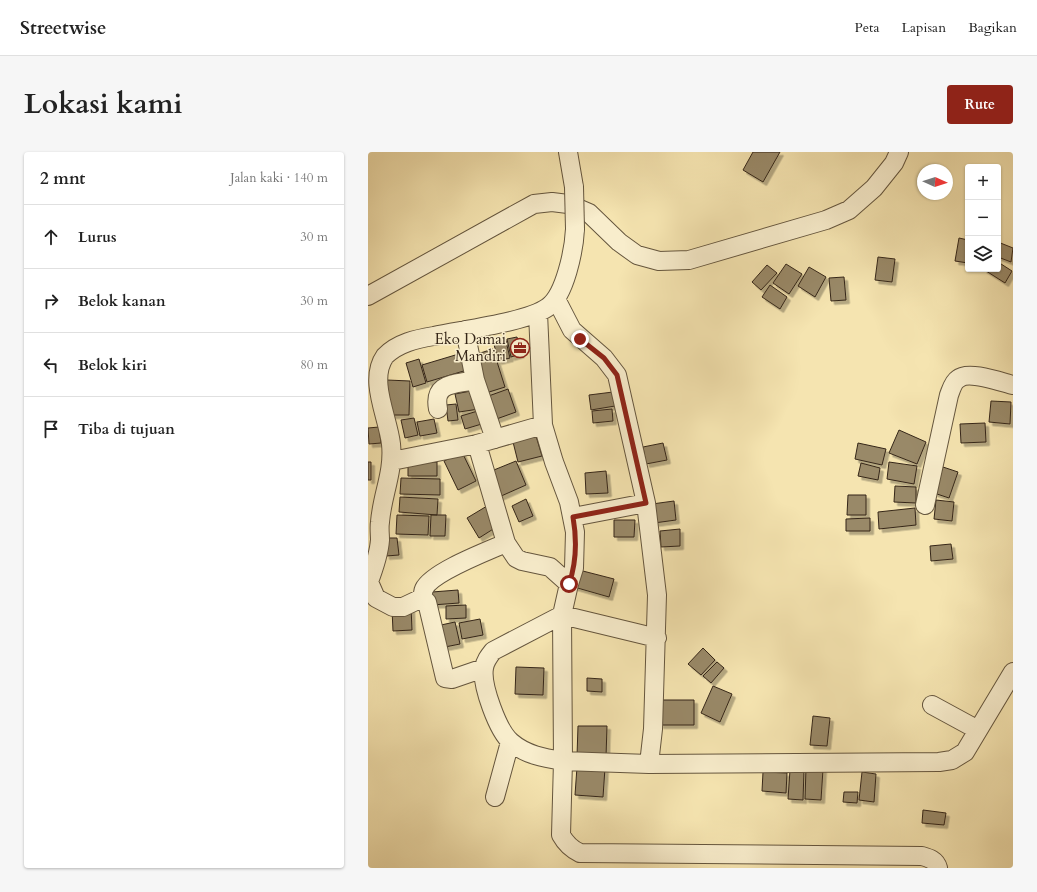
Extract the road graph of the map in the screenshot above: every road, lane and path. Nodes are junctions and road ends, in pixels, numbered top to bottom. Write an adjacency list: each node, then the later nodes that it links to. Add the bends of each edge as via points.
1 (568, 152): 4 (street, bridge, via 574,187 574,245)
2 (899, 152): 3 (street, via 894,163 874,188 849,210 826,220 689,260 659,261 637,255 619,242 589,213 568,204 540,203)
3 (368, 296)
4 (556, 299): 5 (street, via 549,307); 14 (street, via 572,330 604,358 617,375)
5 (538, 313): 6 (street); 10 (street)
6 (465, 330): 7 (street); 13 (street, via 410,340 393,348 377,366 374,377 375,391 388,426)
7 (475, 380): 9 (street, via 439,390 436,396); 11 (street)
8 (1013, 385): 15 (street, via 973,376 957,379 949,395)
9 (438, 409)
10 (543, 425): 11 (street); 16 (street)
11 (495, 438): 12 (street)
12 (477, 444): 13 (street); 17 (street)
13 (392, 461): 18 (street, via 380,521 379,547)
14 (646, 503): 16 (street); 22 (street, via 657,595)
15 (925, 505)
16 (573, 517): 19 (street, via 576,547)
17 (506, 543): 19 (street, via 516,558 550,567); 20 (street, via 445,571 423,589)
18 (368, 583): 20 (street, via 376,598 393,607 403,607)
19 (569, 584): 21 (street)
20 (422, 598): 23 (street, via 427,602 445,678 452,679)
21 (562, 616): 22 (street); 23 (street, via 493,651); 28 (street)
22 (656, 638): 29 (street)
23 (484, 668): 27 (street, via 488,699)
24 (1013, 672): 26 (street)
25 (932, 705): 26 (street)
26 (978, 730): 29 (street, via 965,752 952,760 939,762)
27 (510, 742): 28 (street, via 528,753); 30 (street)
28 (563, 761): 29 (street); 31 (street, via 561,835 573,849 580,853)
29 (650, 764)
30 (495, 797)
31 (697, 861): 32 (street, via 922,856 931,858)
32 (938, 868)

